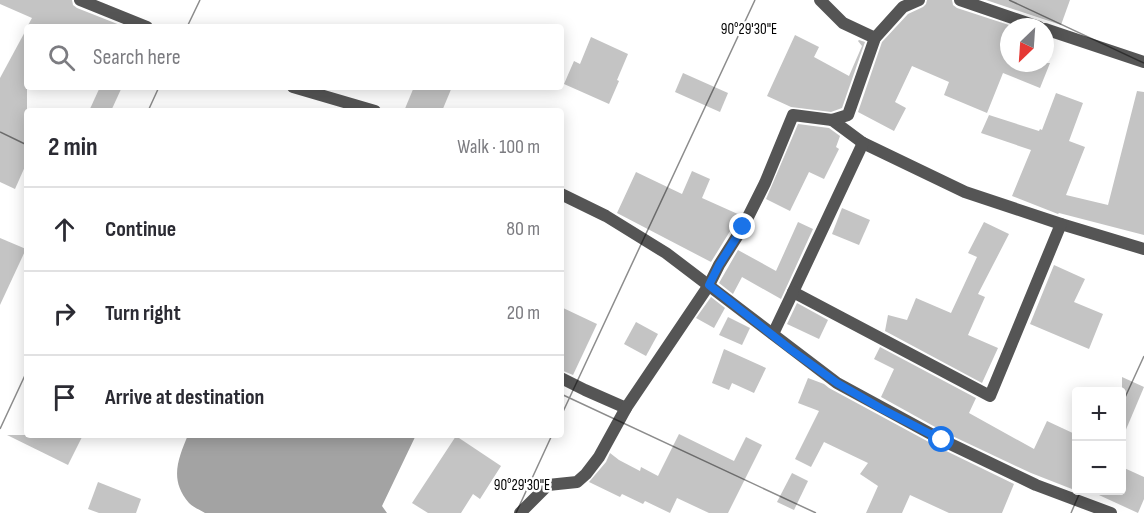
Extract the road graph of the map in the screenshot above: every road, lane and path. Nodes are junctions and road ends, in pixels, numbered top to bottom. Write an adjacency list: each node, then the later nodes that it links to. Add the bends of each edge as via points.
1 (80, 0): 6 (street)
2 (820, 0): 8 (street, via 843,23)
3 (919, 0): 8 (street, via 903,7)
4 (960, 0): 5 (street)
5 (1013, 18)
6 (140, 24)
7 (1054, 32): 9 (street)
8 (875, 38): 12 (street, via 848,115)
9 (1144, 62)
10 (302, 90): 11 (street)
11 (365, 108)
12 (832, 120): 13 (street); 17 (street, via 794,115 743,227)
13 (863, 143): 15 (street, via 965,192); 18 (street)
14 (564, 195): 17 (street, via 636,234)
15 (1061, 224): 16 (street); 18 (street, via 990,396)
16 (1144, 249)
17 (709, 285): 19 (street); 21 (street)
18 (793, 292): 19 (street)
19 (773, 334): 23 (street, via 837,383 882,409 1036,485)
20 (564, 380): 21 (street)
21 (626, 408): 22 (street, via 599,457 578,482 548,485)
22 (520, 513)
23 (1111, 513)

